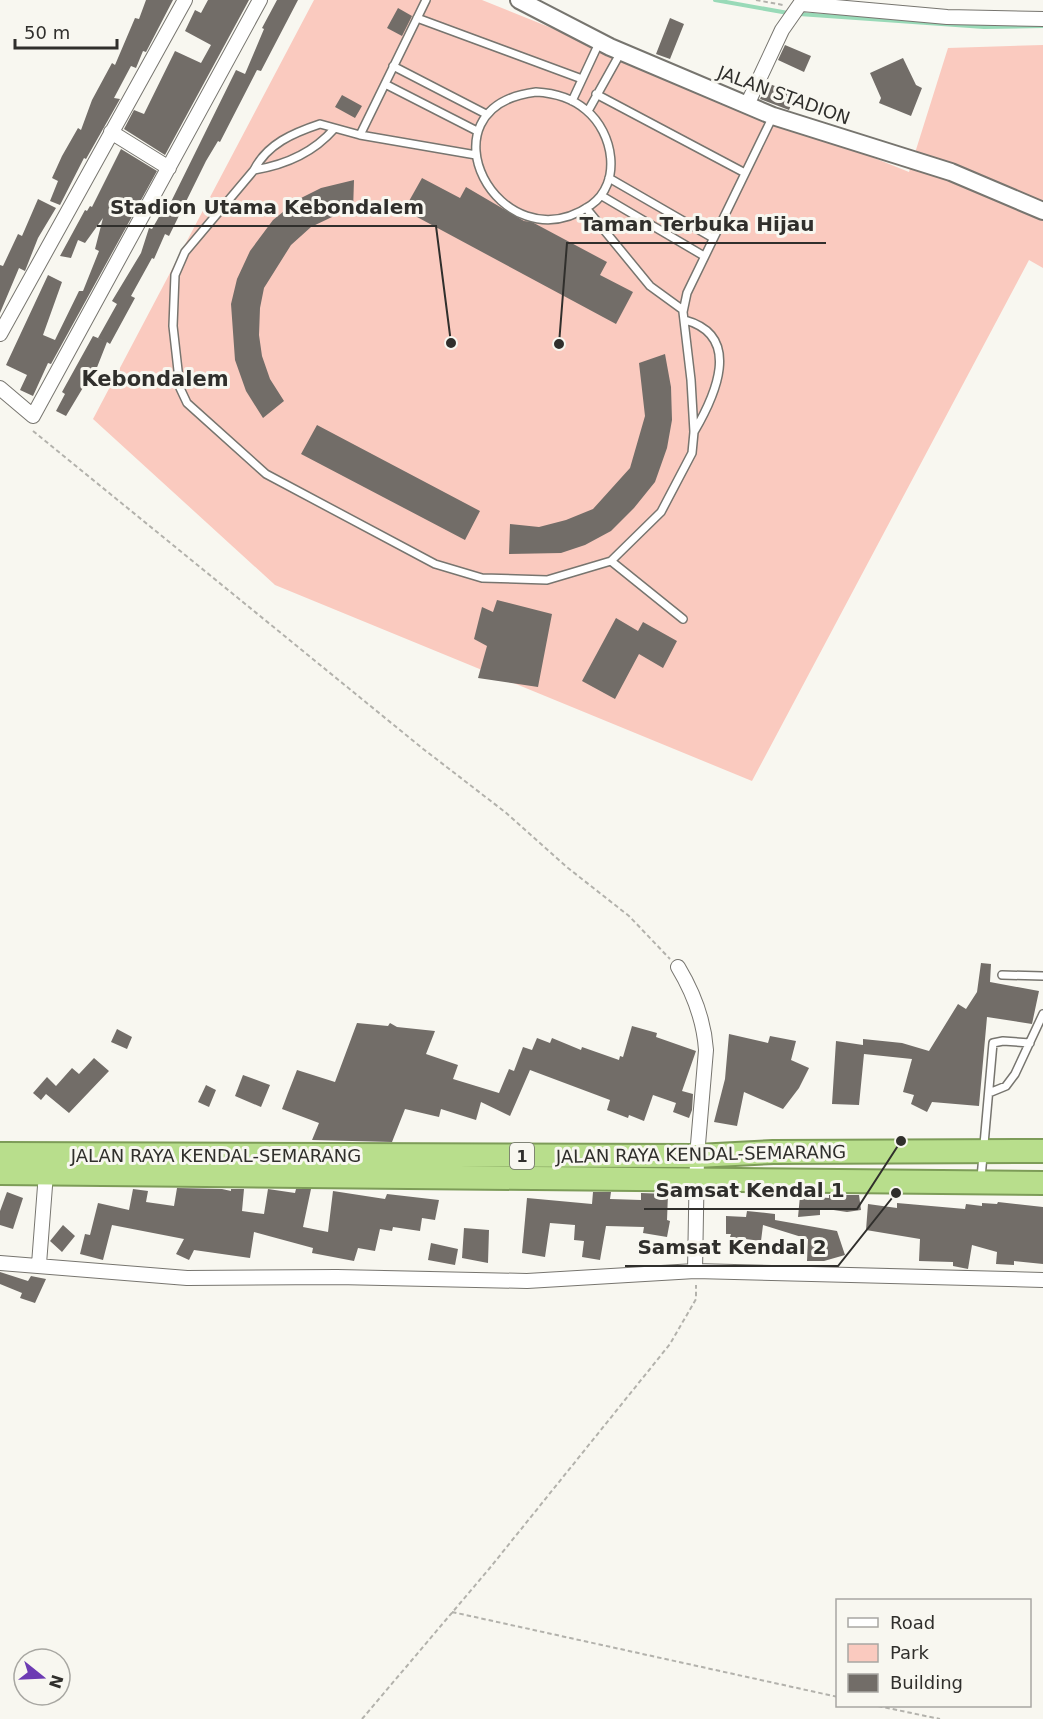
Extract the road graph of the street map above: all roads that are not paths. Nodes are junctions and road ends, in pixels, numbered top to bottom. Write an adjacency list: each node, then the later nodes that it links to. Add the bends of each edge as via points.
1 (184, 0): 22 (street)
2 (260, 0): 25 (street)
3 (426, 0): 7 (lane)
4 (519, 0): 5 (street, JALAN STADION)
5 (545, 6): 9 (street, JALAN STADION)
6 (798, 8): 8 (street); 16 (street)
7 (417, 18): 11 (lane); 12 (lane)
8 (1043, 19)
9 (600, 41): 10 (street, JALAN STADION); 12 (lane)
10 (621, 52): 14 (lane); 16 (street, JALAN STADION)
11 (393, 66): 13 (lane); 18 (lane)
12 (582, 79): 15 (lane)
13 (385, 84): 21 (lane); 23 (lane)
14 (596, 94): 17 (lane); 27 (lane)
15 (572, 101): 17 (lane); 18 (lane, via 548,93 523,94 500,103)
16 (747, 105): 19 (street, JALAN STADION)
17 (588, 111): 28 (lane, via 606,137 611,162)
18 (486, 114): 21 (lane)
19 (773, 116): 27 (lane); 31 (street, JALAN STADION, via 951,172)
20 (334, 129): 23 (lane); 26 (lane, via 321,144 277,166); 26 (lane, via 320,124 289,137 262,155)
21 (477, 131): 24 (lane)
22 (111, 132): 25 (street); 36 (street)
23 (360, 135): 24 (lane)
24 (476, 155): 30 (lane, via 486,185 513,211 550,219)
25 (169, 168): 37 (street, via 33,416)
26 (254, 170): 39 (lane, via 185,252 175,275 173,326 180,388 187,403 266,474 435,564 482,578 547,580)
27 (745, 173): 32 (lane)
28 (609, 178): 29 (lane); 32 (lane)
29 (602, 196): 30 (lane); 33 (lane)
30 (586, 208): 34 (lane, via 650,286)
31 (1043, 211)
32 (713, 238): 33 (lane)
33 (704, 256): 34 (lane)
34 (683, 310): 35 (lane)
35 (685, 320): 38 (lane); 38 (lane, via 708,330 720,354 714,393)
36 (0, 334)
37 (0, 388)
38 (694, 432): 39 (lane, via 692,453 661,512)
39 (611, 561): 40 (lane)
40 (683, 619)
41 (678, 967): 51 (street, via 691,990 705,1034)
42 (1002, 975): 43 (lane)
43 (1043, 976)
44 (1043, 1014): 45 (lane)
45 (1030, 1043): 46 (lane, via 1006,1086); 46 (lane, via 993,1043)
46 (989, 1093): 47 (lane)
47 (984, 1151): 48 (highway, JALAN RAYA KENDAL-SEMARANG / 1); 51 (highway, JALAN RAYA KENDAL-SEMARANG / 1, via 772,1152); 55 (lane)
48 (1043, 1152)
49 (0, 1154): 50 (highway, JALAN RAYA KENDAL-SEMARANG / 1)
50 (314, 1165): 51 (highway, JALAN RAYA KENDAL-SEMARANG / 1); 53 (highway, JALAN RAYA KENDAL-SEMARANG / 1)
51 (697, 1167): 55 (highway, JALAN RAYA KENDAL-SEMARANG / 1); 58 (street)
52 (0, 1173): 53 (highway, JALAN RAYA KENDAL-SEMARANG / 1)
53 (46, 1173): 57 (street)
54 (1043, 1183): 55 (highway, JALAN RAYA KENDAL-SEMARANG / 1)
55 (981, 1184)
56 (0, 1263): 57 (street)
57 (39, 1264): 58 (street, via 187,1278 527,1281)
58 (695, 1271): 59 (street)
59 (1043, 1280)

